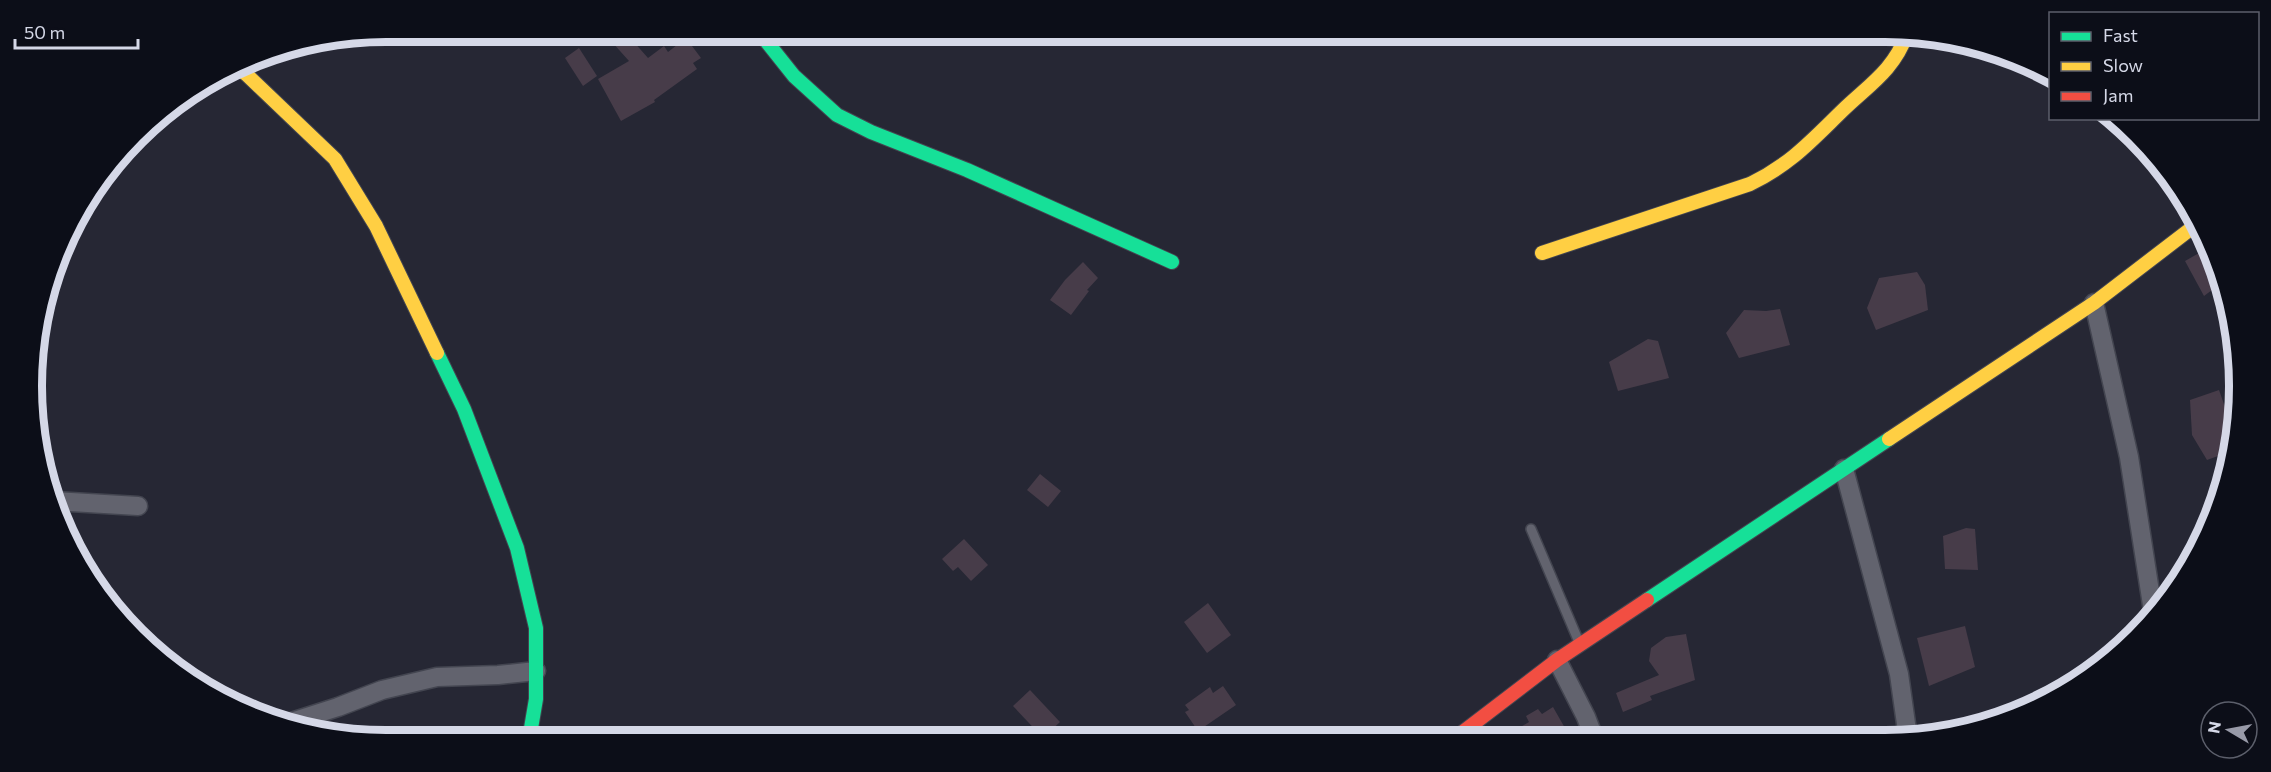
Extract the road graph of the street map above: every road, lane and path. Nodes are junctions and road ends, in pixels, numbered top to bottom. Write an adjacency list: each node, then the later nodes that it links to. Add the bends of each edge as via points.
1 (767, 42): 6 (street, via 794,76 837,114)
2 (1902, 43): 5 (street, via 1885,74 1779,170 1750,184)
3 (244, 73): 15 (street, via 335,159 376,226 464,409 518,548 536,628)
4 (2191, 229): 7 (street)
5 (1542, 253)
6 (1172, 261)
7 (2094, 303): 8 (street); 12 (street, via 2129,458)
8 (1844, 469): 13 (street); 17 (street, via 1899,674)
9 (62, 501): 10 (street)
10 (138, 506)
11 (1531, 529): 13 (lane)
12 (2152, 603)
13 (1580, 644): 14 (street)
14 (1557, 660): 19 (street); 20 (street)
15 (537, 671): 16 (street, via 437,677 382,690); 18 (street)
16 (301, 719)
17 (1907, 729)
18 (531, 730)
19 (1465, 730)
20 (1591, 730)

